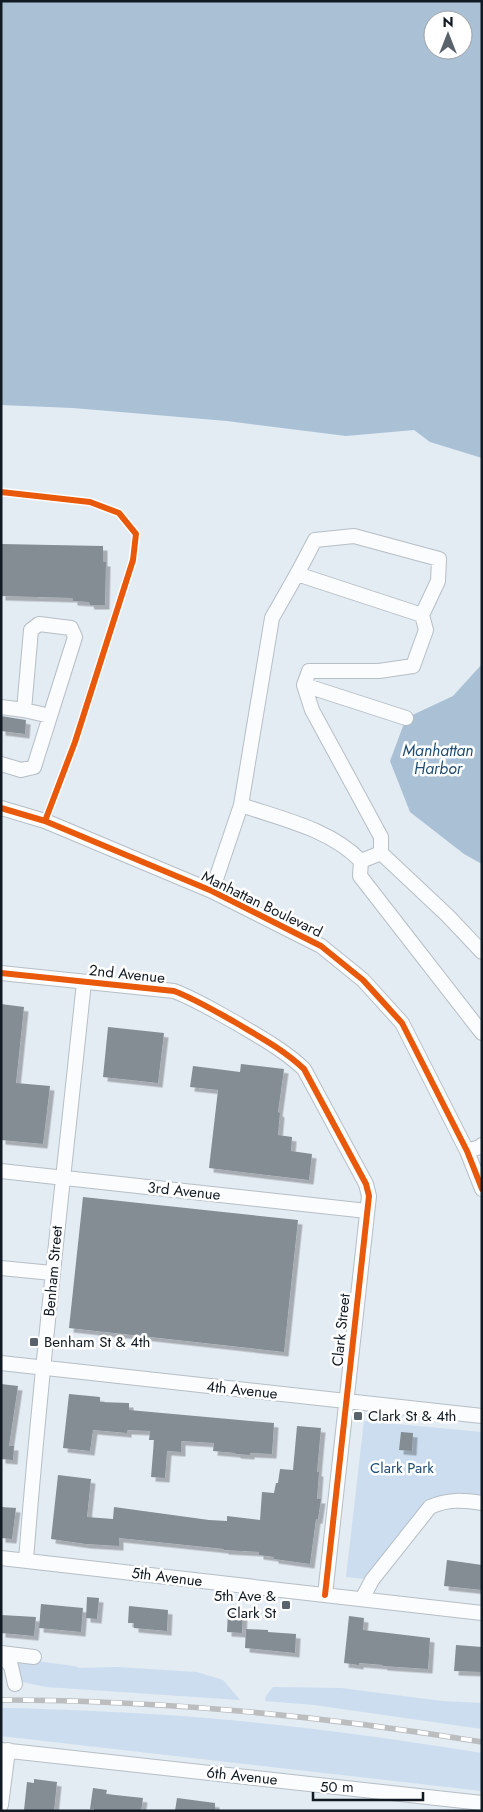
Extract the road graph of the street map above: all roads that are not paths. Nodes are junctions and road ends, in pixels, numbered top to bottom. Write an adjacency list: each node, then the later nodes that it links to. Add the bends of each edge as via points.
1 (296, 574): 2 (street); 2 (street, via 314,540 354,536 439,559 438,581); 9 (street, via 272,618)
2 (422, 615): 3 (street, via 426,630 413,666 379,671 309,671)
3 (304, 685): 7 (street); 11 (street, via 312,710 381,838)
4 (1, 707): 5 (street)
5 (24, 710): 6 (street); 6 (street, via 31,630 39,624 71,628 75,637)
6 (50, 716): 8 (street, via 34,767 21,770)
7 (406, 718)
8 (1, 764)
9 (241, 805): 12 (street, via 322,834); 13 (street)
10 (1, 808): 13 (street, Manhattan Boulevard, via 45,821)
11 (381, 853): 12 (street); 14 (street)
12 (361, 860): 17 (street, via 360,876)
13 (212, 891): 19 (street, Manhattan Boulevard, via 321,946 363,980 402,1023)
14 (482, 952)
15 (1, 973): 16 (street, 2nd Avenue)
16 (84, 982): 18 (street, 2nd Avenue, via 174,991 191,997 292,1058 304,1069); 21 (street, Benham Street)
17 (481, 1029)
18 (310, 1082): 23 (street, Clark Street, via 366,1184 369,1196)
19 (478, 1148): 22 (street, Manhattan Boulevard)
20 (1, 1171): 21 (street, 3rd Avenue)
21 (62, 1178): 23 (street, 3rd Avenue); 25 (street, Benham Street)
22 (482, 1189)
23 (367, 1211): 28 (street, Clark Street)
24 (1, 1268): 25 (street)
25 (52, 1274): 27 (street, Benham Street)
26 (1, 1363): 27 (street, 4th Avenue)
27 (45, 1368): 28 (street, 4th Avenue); 32 (street, Benham Street)
28 (346, 1401): 29 (street, 4th Avenue); 33 (street, Clark Street)
29 (482, 1416)
30 (482, 1503): 34 (street, via 443,1501 430,1507 372,1580)
31 (1, 1558): 32 (street, 5th Avenue)
32 (26, 1560): 33 (street, 5th Avenue)
33 (325, 1595): 34 (street, 5th Avenue)
34 (362, 1599): 35 (street, 5th Avenue)
35 (482, 1613)
36 (1, 1654): 37 (street); 38 (street, via 11,1666)
37 (34, 1657)
38 (15, 1684)
39 (4, 1750): 40 (street, 6th Avenue); 41 (street)
40 (482, 1803)
41 (1, 1806)

